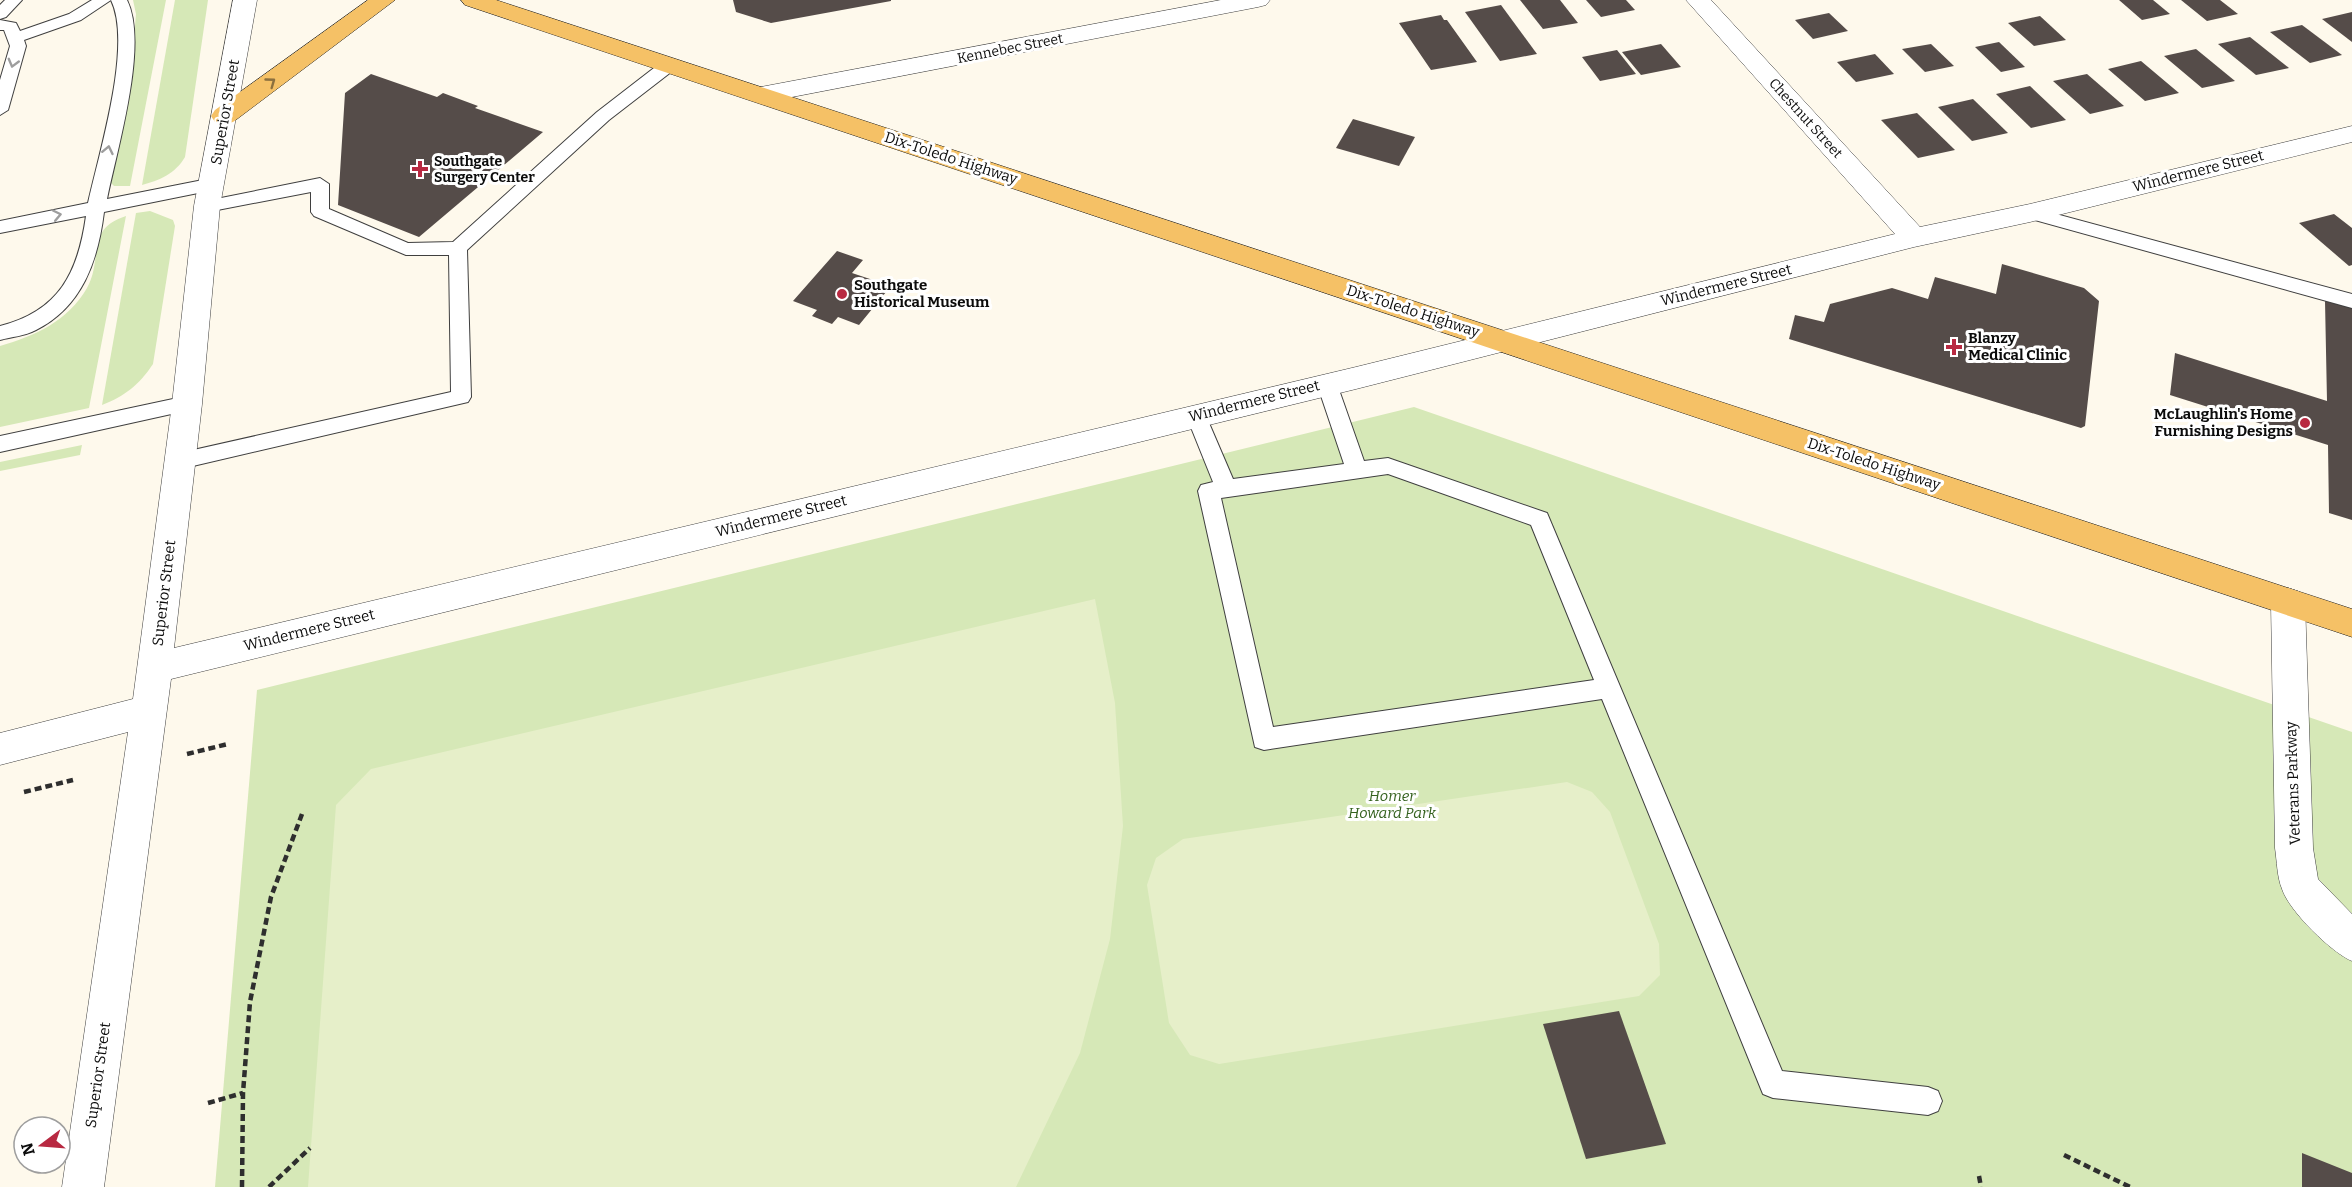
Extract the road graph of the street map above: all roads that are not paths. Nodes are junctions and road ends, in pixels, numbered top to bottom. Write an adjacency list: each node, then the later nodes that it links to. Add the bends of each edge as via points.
1 (14, 0): 9 (lane)
2 (103, 0): 11 (lane, via 75,17)
3 (119, 0): 18 (lane, one-way to 3, via 128,55 126,14)
4 (245, 0): 15 (street, Superior Street)
5 (382, 0): 15 (main road, one-way to 5)
6 (473, 0): 12 (main road, Dix-Toledo Highway)
7 (1258, 0): 13 (street, Kennebec Street)
8 (1698, 0): 21 (street, Chestnut Street)
9 (0, 14)
10 (0, 25): 11 (lane, via 10,26)
11 (14, 38): 14 (lane, one-way to 14, via 18,46)
12 (669, 65): 13 (main road, Dix-Toledo Highway); 22 (lane, via 603,116)
13 (761, 95): 25 (main road, Dix-Toledo Highway)
14 (0, 110)
15 (224, 116): 17 (street, Superior Street)
16 (2352, 134): 19 (street, Windermere Street)
17 (210, 195): 18 (lane); 22 (lane, via 320,184 320,212 406,249); 27 (street, Superior Street)
18 (96, 207): 20 (lane, one-way to 18); 24 (lane, via 92,237 77,282 59,306 28,326)
19 (2030, 213): 21 (street, Windermere Street); 23 (lane)
20 (0, 227)
21 (1914, 238): 25 (street, Windermere Street)
22 (458, 248): 30 (lane, via 461,396)
23 (2352, 301)
24 (0, 333)
25 (1504, 341): 26 (street, Windermere Street); 33 (main road, Dix-Toledo Highway)
26 (1327, 384): 28 (street, Windermere Street); 31 (lane)
27 (187, 405): 29 (lane); 30 (street, Superior Street)
28 (1196, 416): 32 (lane); 35 (street, Windermere Street)
29 (0, 444)
30 (180, 461): 35 (street, Superior Street)
31 (1357, 470): 32 (lane); 36 (lane, via 1388,466 1539,519)
32 (1227, 489): 36 (lane, via 1209,491 1264,739)
33 (2288, 602): 34 (main road, Dix-Toledo Highway); 39 (street, Veterans Parkway, via 2294,848 2300,888)
34 (2352, 623)
35 (155, 668): 37 (street, Superior Street)
36 (1609, 688): 40 (lane, via 1773,1084)
37 (149, 711): 38 (street); 41 (street, Superior Street)
38 (0, 749)
39 (2352, 942)
40 (1928, 1101)
41 (82, 1187)

